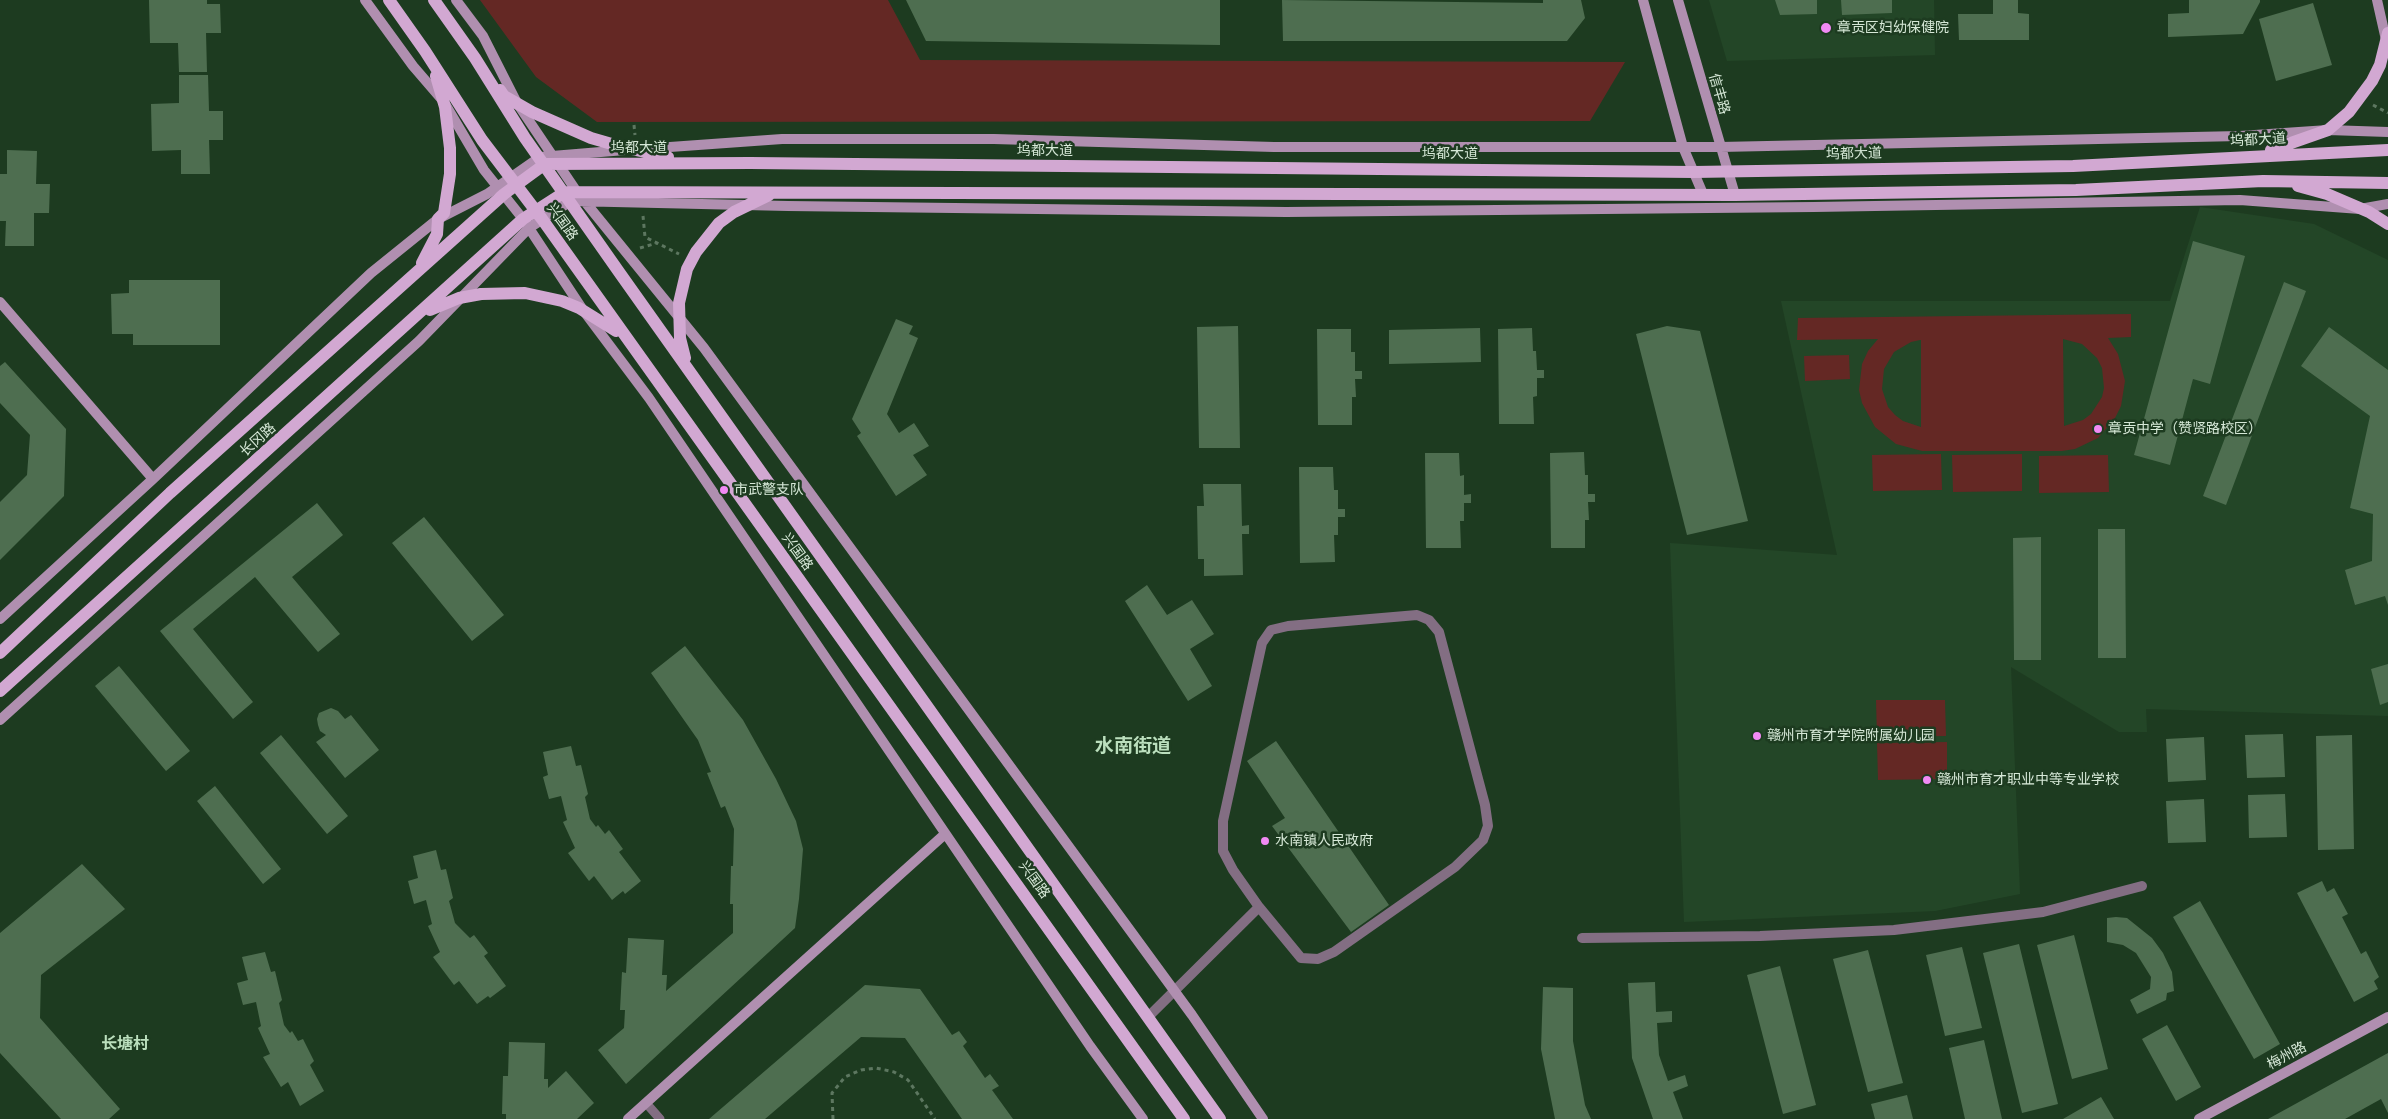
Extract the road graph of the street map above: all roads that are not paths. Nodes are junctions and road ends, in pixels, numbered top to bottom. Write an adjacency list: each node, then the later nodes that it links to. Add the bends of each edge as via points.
1 (365, 0): 11 (street)
2 (389, 0): 9 (main road, 兴国路)
3 (434, 0): 10 (main road, 兴国路)
4 (456, 0): 12 (street, via 483,36)
5 (1643, 0): 15 (street)
6 (1678, 0): 16 (street, 信丰路)
7 (2377, 0): 8 (street)
8 (2388, 40): 13 (main road, via 2380,65 2362,98)
9 (426, 51): 11 (main road); 24 (main road, 兴国路, via 482,140)
10 (475, 58): 12 (main road, via 504,96); 20 (main road, 兴国路, via 525,138)
11 (444, 102): 27 (street, via 484,170); 36 (main road, via 450,168 444,213)
12 (517, 103): 17 (main road, via 568,129); 20 (street)
13 (2328, 130): 14 (street); 16 (street, via 2240,136); 19 (main road)
14 (2388, 132)
15 (1683, 147): 16 (street); 17 (street, via 1274,147 994,139 782,139); 23 (street)
16 (1720, 147): 22 (street, 信丰路)
17 (630, 149): 20 (street); 21 (main road, via 685,160)
18 (2388, 150): 19 (main road, 坞都大道)
19 (2262, 155): 22 (main road, 坞都大道, via 2073,166)
20 (548, 160): 21 (main road, 坞都大道); 24 (main road); 31 (main road, 兴国路)
21 (750, 163): 23 (main road, 坞都大道)
22 (1727, 171): 23 (main road, 坞都大道); 30 (street, 信丰路)
23 (1694, 172): 29 (street)
24 (514, 181): 27 (main road, 长冈路); 35 (main road, 兴国路)
25 (2263, 181): 26 (main road); 30 (main road, via 2076,190); 34 (main road, via 2292,184)
26 (2388, 183)
27 (501, 190): 36 (street); 37 (street); 39 (main road, 长冈路)
28 (786, 191): 29 (main road); 31 (main road); 33 (main road)
29 (1702, 194): 30 (main road)
30 (1735, 195)
31 (574, 197): 33 (street); 35 (main road); 44 (street); 46 (main road, 兴国路, via 618,272)
32 (2388, 204): 34 (street)
33 (745, 205): 34 (street, via 1286,212 2240,200); 44 (main road, via 719,223 691,261 682,286)
34 (2360, 209): 38 (main road)
35 (539, 215): 37 (main road, 长冈路); 45 (main road, 兴国路)
36 (438, 220): 39 (main road, via 437,234); 47 (street, via 371,274)
37 (526, 224): 40 (street); 42 (street); 43 (main road, 长冈路)
38 (2388, 224)
39 (415, 274): 49 (main road, 长冈路, via 170,493)
40 (464, 297): 42 (main road, via 525,293 562,301); 43 (main road); 51 (street, via 218,525)
41 (0, 302): 47 (street)
42 (583, 310): 45 (main road, via 612,327); 52 (street, via 649,398)
43 (419, 315): 50 (main road, 长冈路)
44 (678, 318): 46 (main road, via 680,338); 56 (street, via 704,348)
45 (626, 340): 63 (main road, 兴国路, via 1109,1010)
46 (691, 372): 57 (main road, 兴国路)
47 (153, 479): 48 (street)
48 (1, 615)
49 (0, 653)
50 (0, 691)
51 (0, 720)
52 (945, 834): 59 (street); 62 (street)
53 (2142, 886): 55 (street, via 2043,912 1894,930 1760,936)
54 (1258, 906): 54 (street, via 1301,958 1318,960 1455,867 1483,840 1488,826 1486,805 1439,632 1429,620 1417,615 1288,626 1271,630 1262,643 1223,821 1223,851 1232,870); 56 (street)
55 (1582, 938)
56 (1174, 990): 57 (street); 65 (street)
57 (1148, 1017): 64 (main road, 兴国路)
58 (2388, 1017): 66 (street, 梅州路)
59 (646, 1103): 60 (street); 61 (lane)
60 (628, 1119)
61 (660, 1119)
62 (1143, 1119)
63 (1184, 1119)
64 (1220, 1119)
65 (1264, 1119)
66 (2199, 1119)

